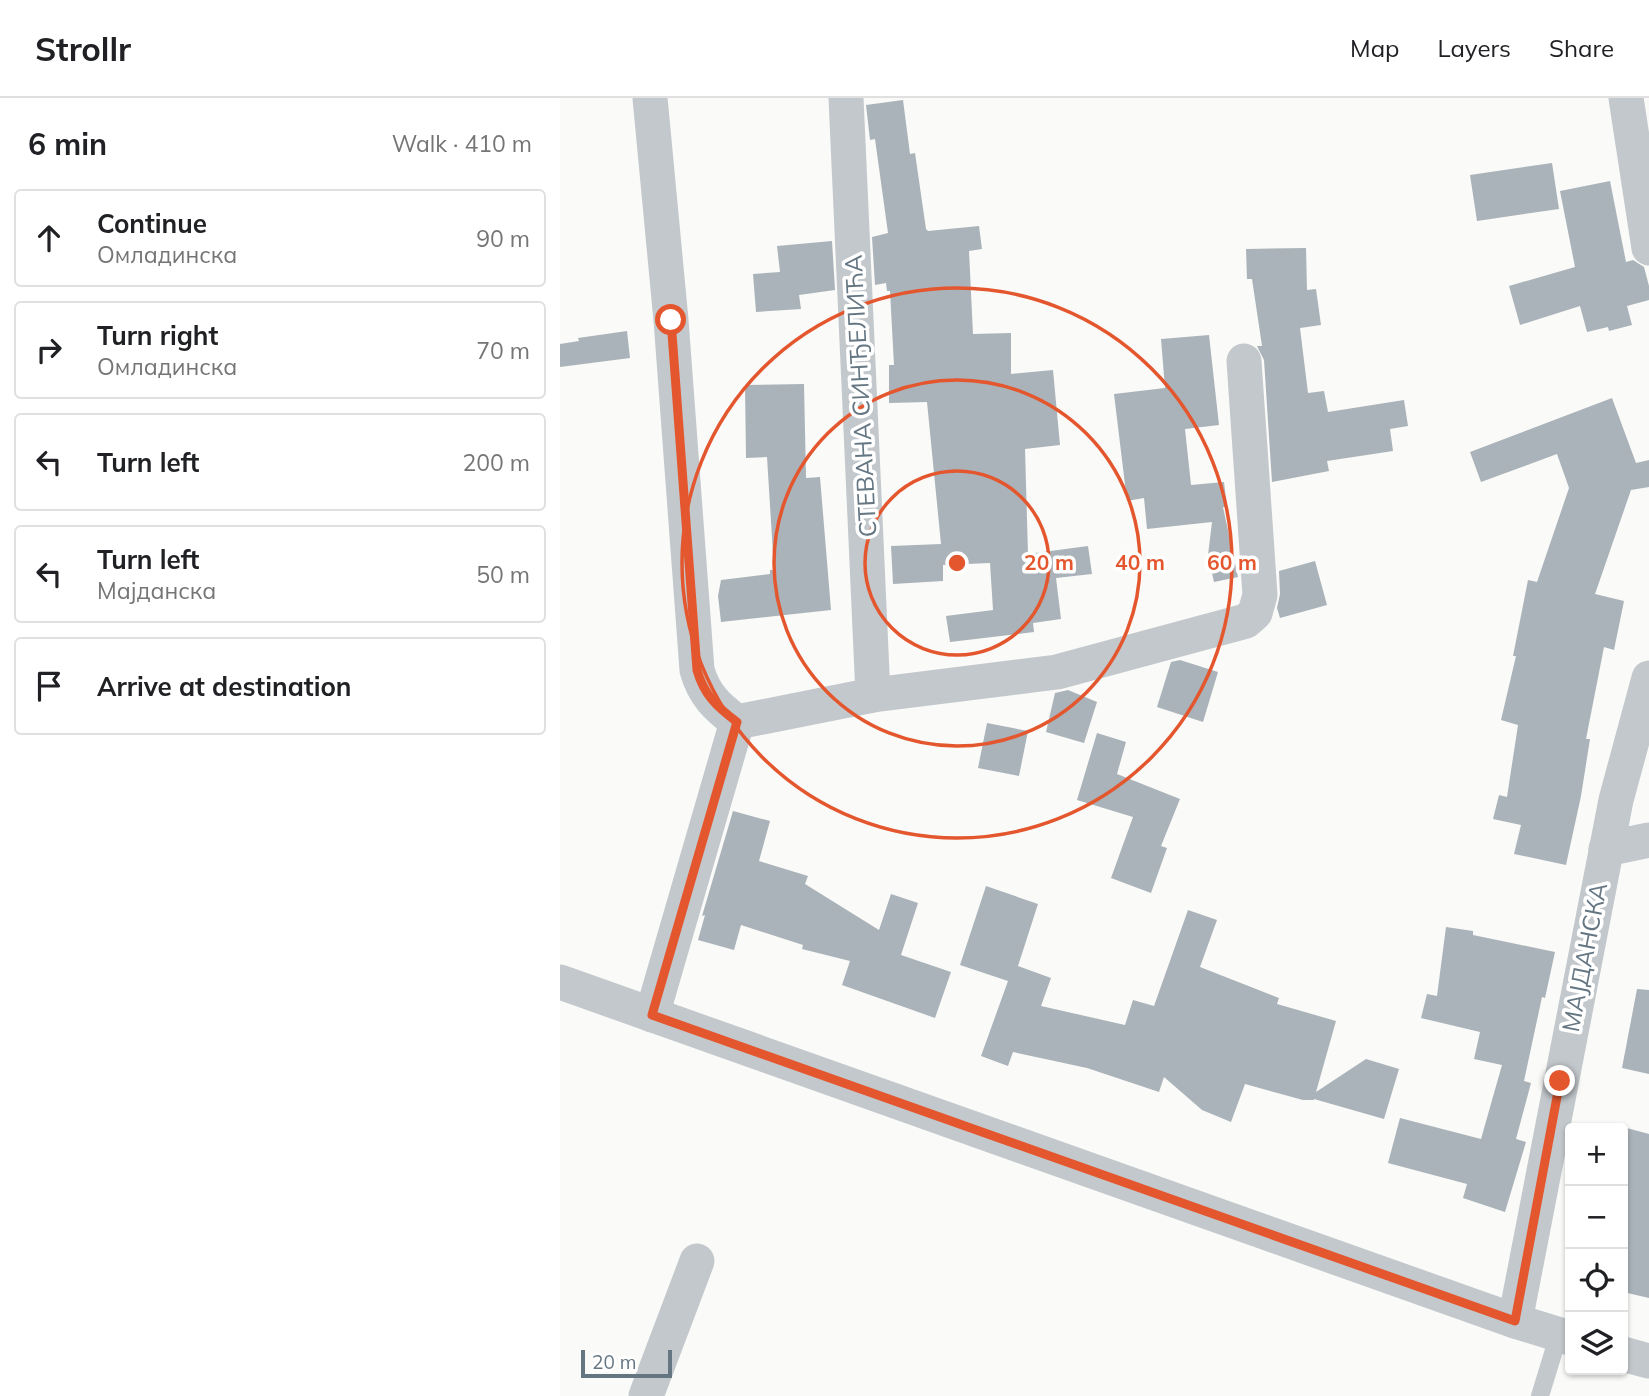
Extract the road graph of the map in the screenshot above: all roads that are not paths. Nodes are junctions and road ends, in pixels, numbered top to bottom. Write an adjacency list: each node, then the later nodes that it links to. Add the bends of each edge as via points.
1 (650, 98): 8 (street, via 697,670 708,697)
2 (846, 98): 7 (street, СТЕВАНА СИНЂЕЛИЋА)
3 (1626, 98): 4 (street)
4 (1649, 248)
5 (1244, 361): 7 (street, via 1260,595 1255,613 1247,621 1057,672)
6 (1649, 678): 10 (street, МАЈДАНСКА)
7 (873, 695): 8 (street)
8 (737, 722): 12 (street)
9 (1649, 840): 10 (street)
10 (1606, 849): 14 (street, МАЈДАНСКА)
11 (560, 982): 12 (street)
12 (652, 1015): 14 (street)
13 (698, 1261): 18 (street)
14 (1515, 1321): 15 (street)
15 (1564, 1336): 19 (lane)
16 (1628, 1356): 17 (street)
17 (1649, 1362)
18 (646, 1396)
19 (1540, 1396)

